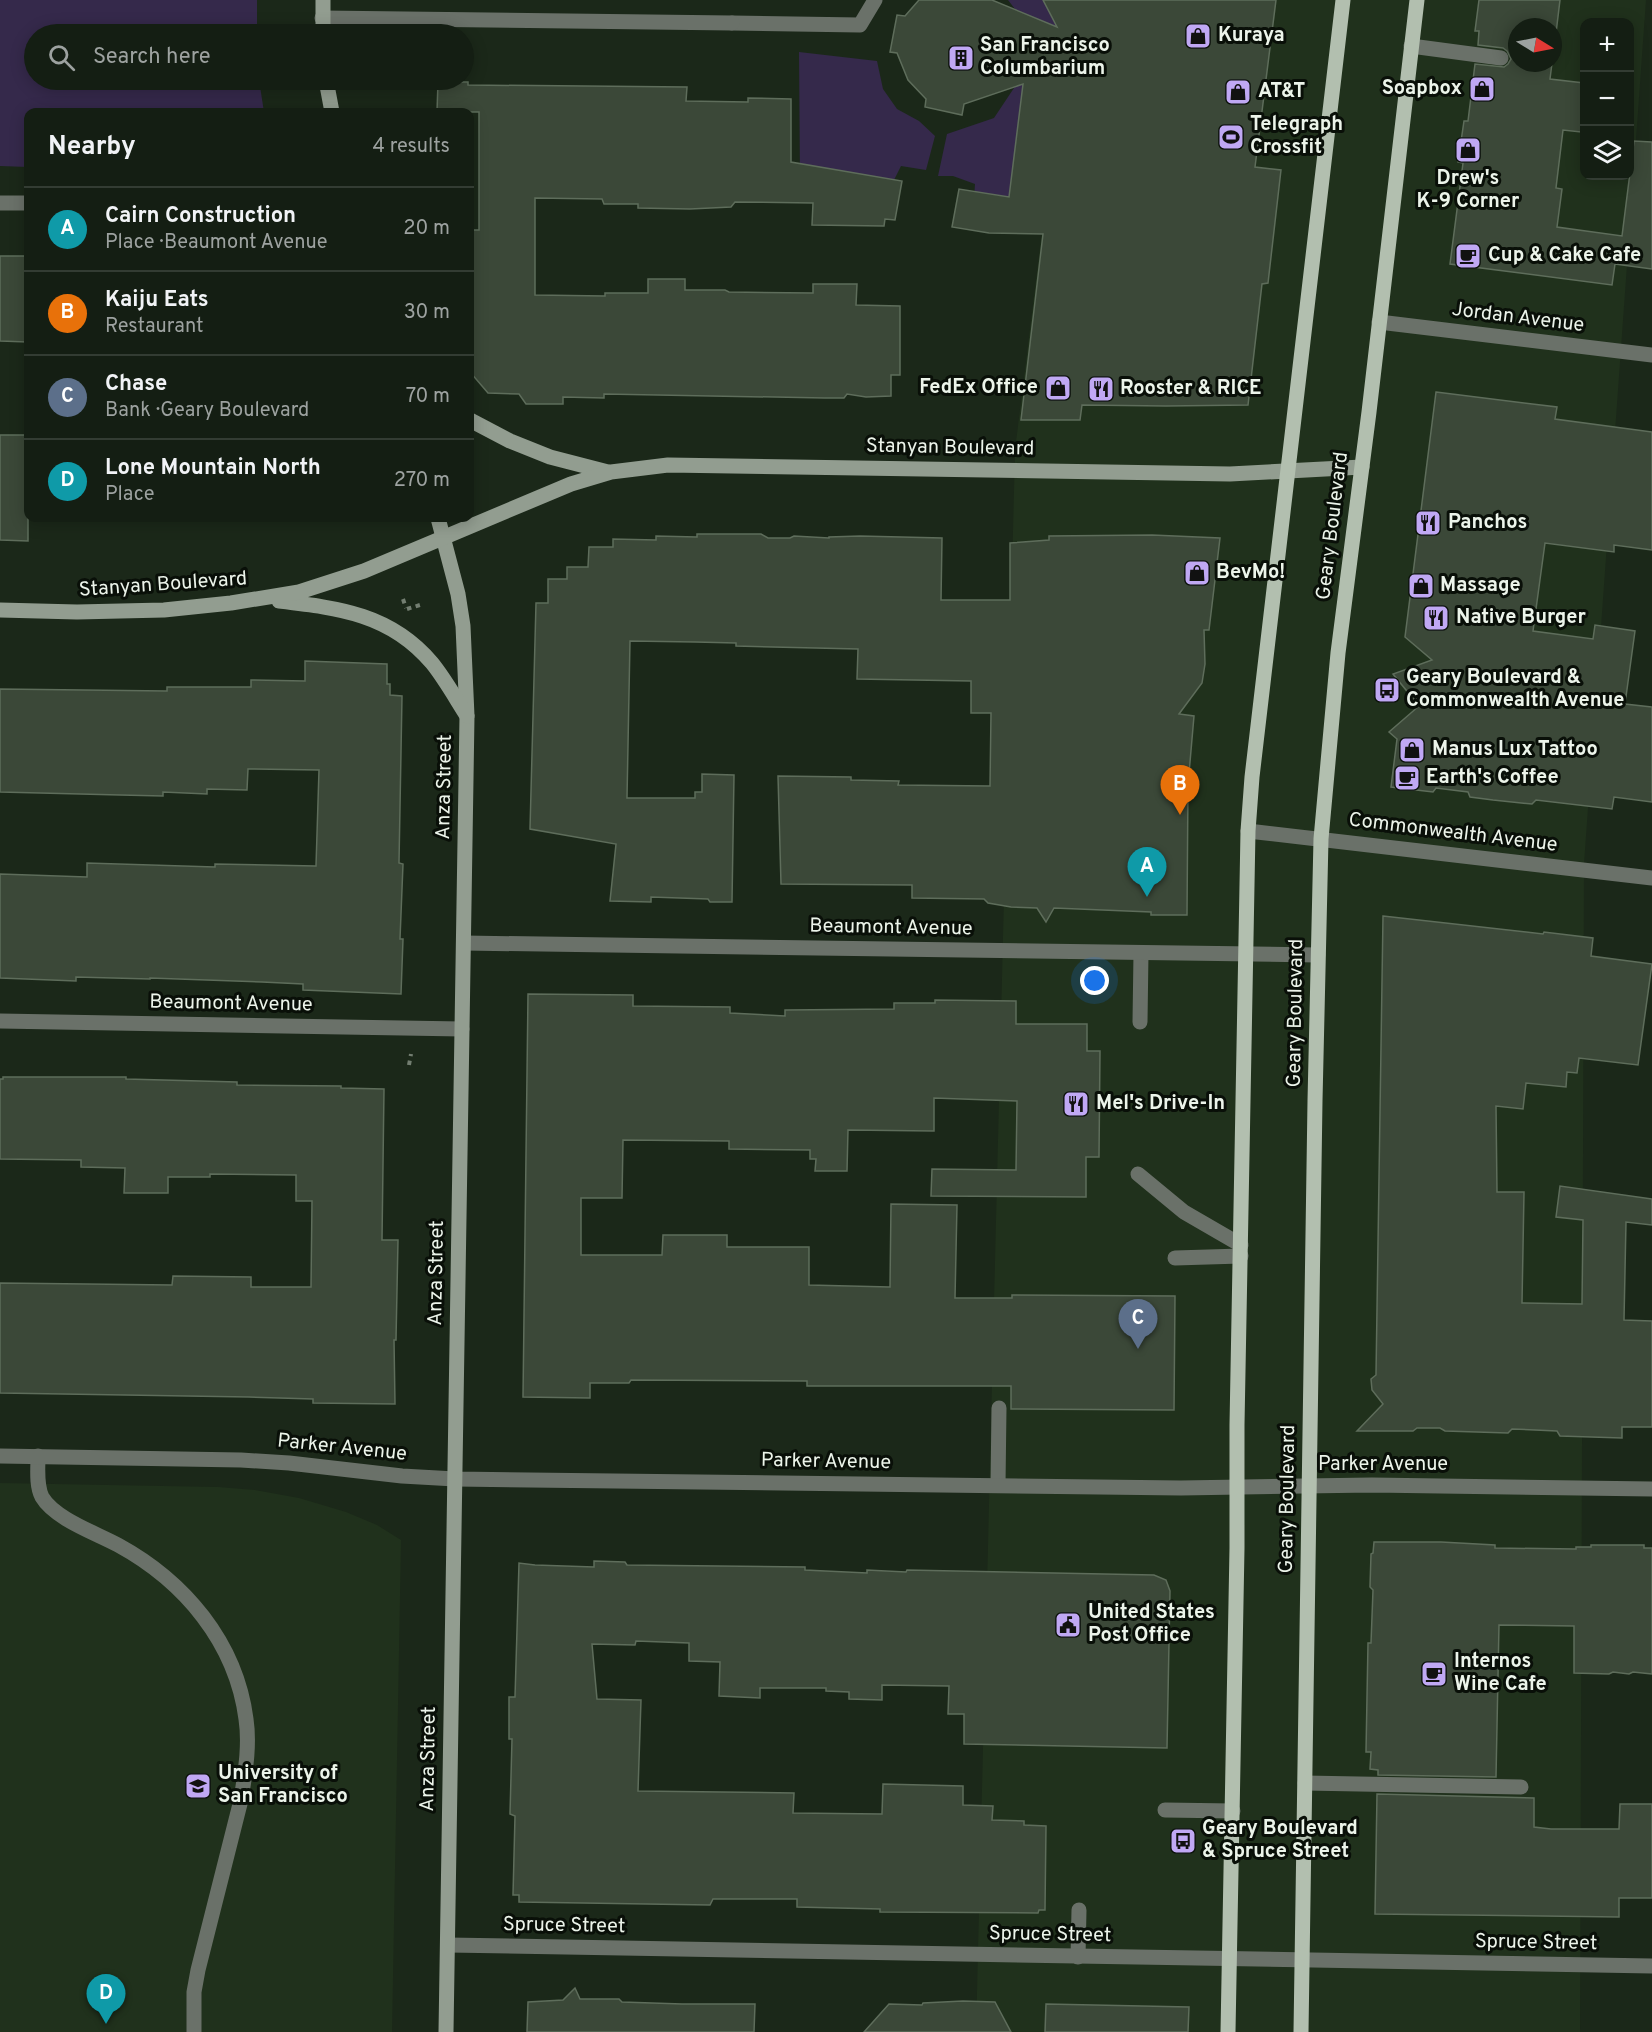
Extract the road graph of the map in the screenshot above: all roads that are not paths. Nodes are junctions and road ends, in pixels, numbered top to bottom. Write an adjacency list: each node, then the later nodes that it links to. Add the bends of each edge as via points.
1 (323, 0): 5 (main road)
2 (875, 0): 5 (street, via 860,24)
3 (1343, 0): 17 (main road)
4 (1417, 0): 7 (main road, Geary Boulevard)
5 (322, 18): 6 (main road)
6 (322, 24)
7 (1411, 46): 8 (street); 13 (main road, Geary Boulevard)
8 (1501, 58)
9 (328, 90): 10 (main road)
10 (331, 108)
11 (0, 203): 12 (street)
12 (24, 203)
13 (1379, 322): 14 (street, Jordan Avenue); 16 (main road, Geary Boulevard)
14 (1652, 355)
15 (474, 422): 18 (main road, via 550,457)
16 (1362, 467): 17 (main road, Stanyan Boulevard); 25 (main road, Geary Boulevard, via 1338,653)
17 (1288, 471): 18 (main road, Stanyan Boulevard, via 1230,474 668,465); 24 (main road)
18 (611, 472): 20 (main road, Stanyan Boulevard)
19 (439, 522): 20 (main road, Anza Street)
20 (443, 537): 21 (main road, Stanyan Boulevard, via 334,582); 23 (main road, Anza Street, via 463,626)
21 (264, 599): 22 (main road, Stanyan Boulevard, via 164,610); 23 (main road, via 351,612 395,630 433,664)
22 (0, 610)
23 (467, 716): 27 (main road, Anza Street)
24 (1248, 831): 25 (street, Commonwealth Avenue); 29 (main road)
25 (1322, 839): 26 (street, Commonwealth Avenue); 30 (main road, Geary Boulevard)
26 (1652, 878)
27 (464, 943): 28 (street, Beaumont Avenue); 33 (main road, Anza Street)
28 (1141, 953): 29 (street, Beaumont Avenue); 32 (street)
29 (1246, 954): 30 (street, Beaumont Avenue); 35 (main road)
30 (1318, 955): 43 (main road, Geary Boulevard)
31 (0, 1022): 33 (street, Beaumont Avenue)
32 (1140, 1022)
33 (462, 1029): 40 (main road, Anza Street)
34 (1138, 1174): 35 (street)
35 (1241, 1251): 36 (street); 42 (main road)
36 (1175, 1258)
37 (999, 1408): 41 (street)
38 (0, 1456): 39 (street, Parker Avenue)
39 (38, 1456): 40 (street, Parker Avenue, via 241,1460); 55 (street, via 38,1482 51,1508 143,1559 186,1595 220,1643 241,1691 248,1746 246,1773 198,1970)
40 (454, 1479): 41 (street, Parker Avenue); 50 (main road, Anza Street)
41 (998, 1485): 42 (street, Parker Avenue)
42 (1237, 1486): 43 (street, Parker Avenue); 48 (main road)
43 (1310, 1486): 44 (street, Parker Avenue); 45 (main road, Geary Boulevard)
44 (1652, 1489)
45 (1305, 1783): 46 (street); 53 (main road, Geary Boulevard)
46 (1521, 1787)
47 (1165, 1810): 48 (street)
48 (1233, 1811): 52 (main road)
49 (1079, 1910): 51 (street)
50 (448, 1945): 51 (street, Spruce Street); 56 (main road, Anza Street)
51 (1078, 1957): 52 (street, Spruce Street)
52 (1229, 1959): 53 (street, Spruce Street); 57 (main road)
53 (1302, 1960): 54 (street, Spruce Street); 58 (main road, Geary Boulevard)
54 (1652, 1966)
55 (194, 2032)
56 (446, 2032)
57 (1228, 2032)
58 (1301, 2032)

